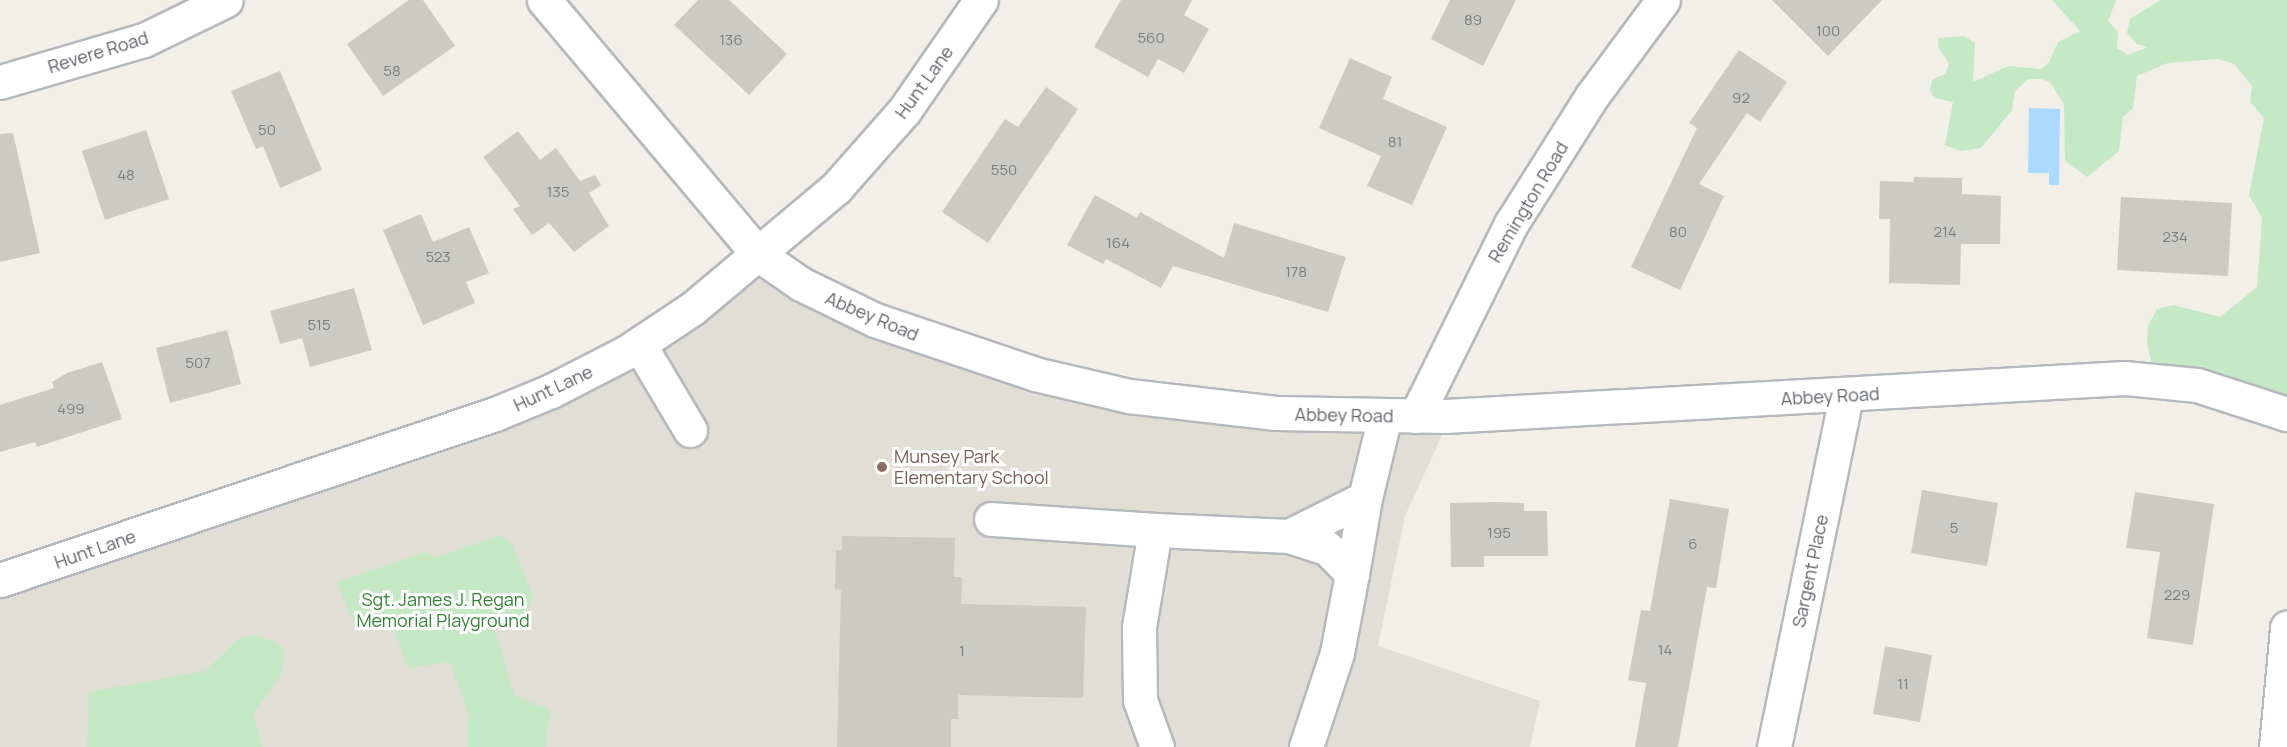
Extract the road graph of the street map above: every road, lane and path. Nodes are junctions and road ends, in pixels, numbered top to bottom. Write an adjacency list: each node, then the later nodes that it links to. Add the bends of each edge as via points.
1 (226, 0): 5 (street, Revere Road, via 144,40)
2 (544, 0): 6 (street, Abbey Road)
3 (981, 0): 6 (street, Hunt Lane, via 939,65 873,148 836,188)
4 (1663, 0): 10 (street, Remington Road, via 1592,96 1511,224)
5 (0, 82)
6 (759, 255): 7 (street, Hunt Lane, via 693,308); 10 (street, Abbey Road, via 801,284 885,324 1035,374 1129,396 1196,405 1276,413)
7 (639, 344): 11 (street); 17 (street, Hunt Lane, via 551,391 495,414)
8 (1846, 395): 9 (street, Abbey Road, via 2125,378 2197,385); 10 (street, Abbey Road); 21 (street, Sargent Place)
9 (2287, 414)
10 (1401, 416): 12 (street, Remington Road)
11 (690, 430)
12 (1365, 498): 15 (street); 16 (street, Remington Road)
13 (992, 519): 14 (street)
14 (1155, 530): 15 (street); 19 (street, via 1139,627 1139,680 1140,700)
15 (1289, 536): 16 (street, via 1327,548)
16 (1352, 574): 20 (street, Remington Road, via 1337,653)
17 (0, 580)
18 (2287, 628): 22 (street)
19 (1157, 747)
20 (1306, 747)
21 (1774, 747)
22 (2276, 747)

